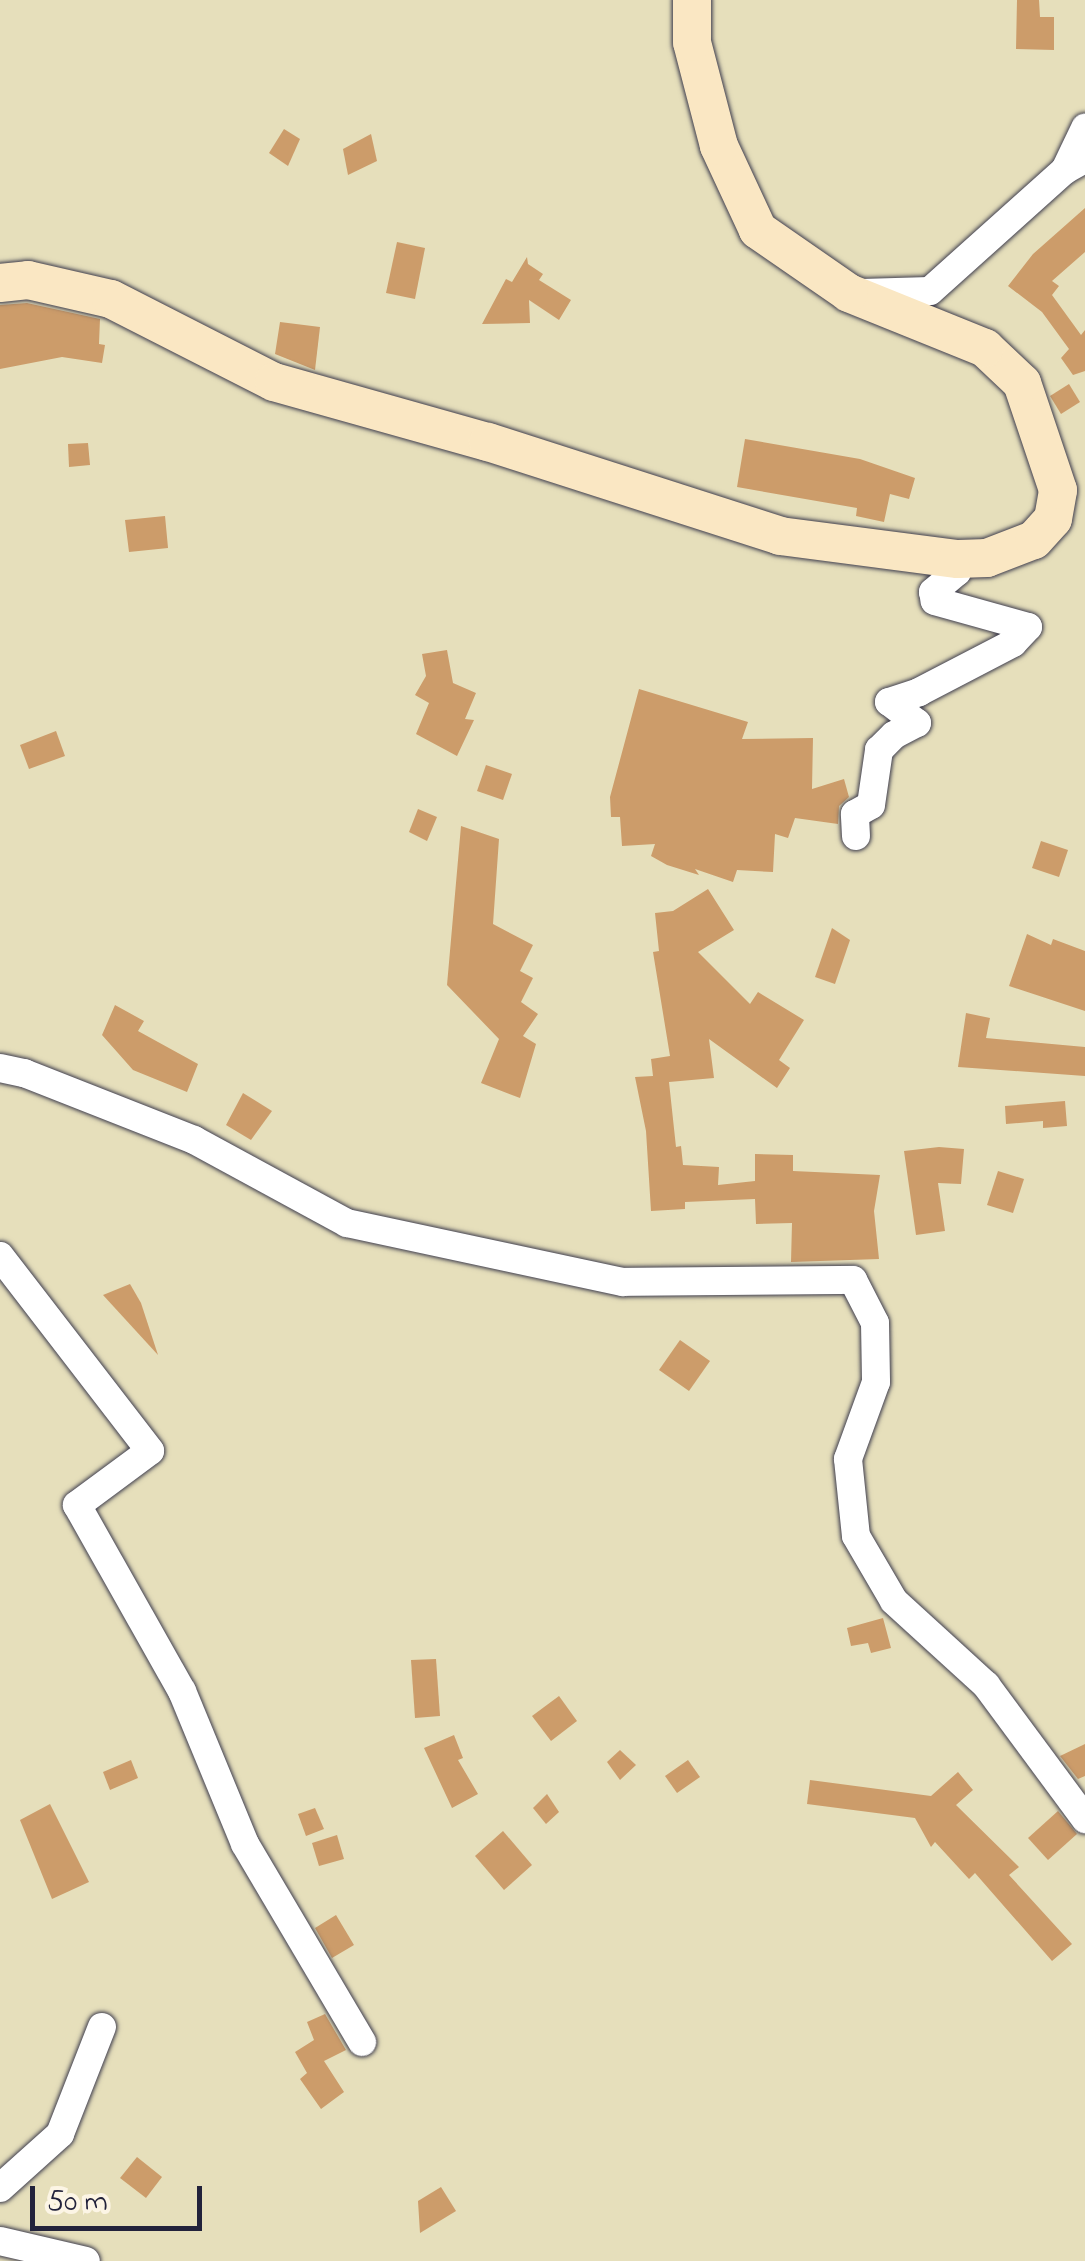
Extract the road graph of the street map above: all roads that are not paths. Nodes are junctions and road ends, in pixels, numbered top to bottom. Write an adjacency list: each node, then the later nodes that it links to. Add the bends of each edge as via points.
1 (692, 0): 5 (street, via 692,42 719,146 758,230)
2 (1085, 128): 3 (street)
3 (1075, 165): 5 (street, via 930,291)
4 (0, 283): 6 (street, via 28,280 111,299 274,382 780,536)
5 (849, 293): 6 (street, via 984,348 1022,384 1058,490 1054,519 1034,540 987,558)
6 (958, 559): 7 (street, via 957,572 933,592 935,601 1028,627 1013,643 889,702 917,724 879,750 871,805 855,814)
7 (856, 836)
8 (0, 1068): 10 (street, via 194,1140 347,1223 624,1282 853,1280 874,1322 876,1382 848,1459 856,1536 894,1602 986,1684)
9 (0, 1256): 12 (street, via 150,1451 77,1505 182,1691 245,1844)
10 (1085, 1819)
11 (102, 2027): 13 (street, via 60,2134)
12 (362, 2042)
13 (0, 2188)
14 (0, 2241): 15 (street)
15 (86, 2261)

